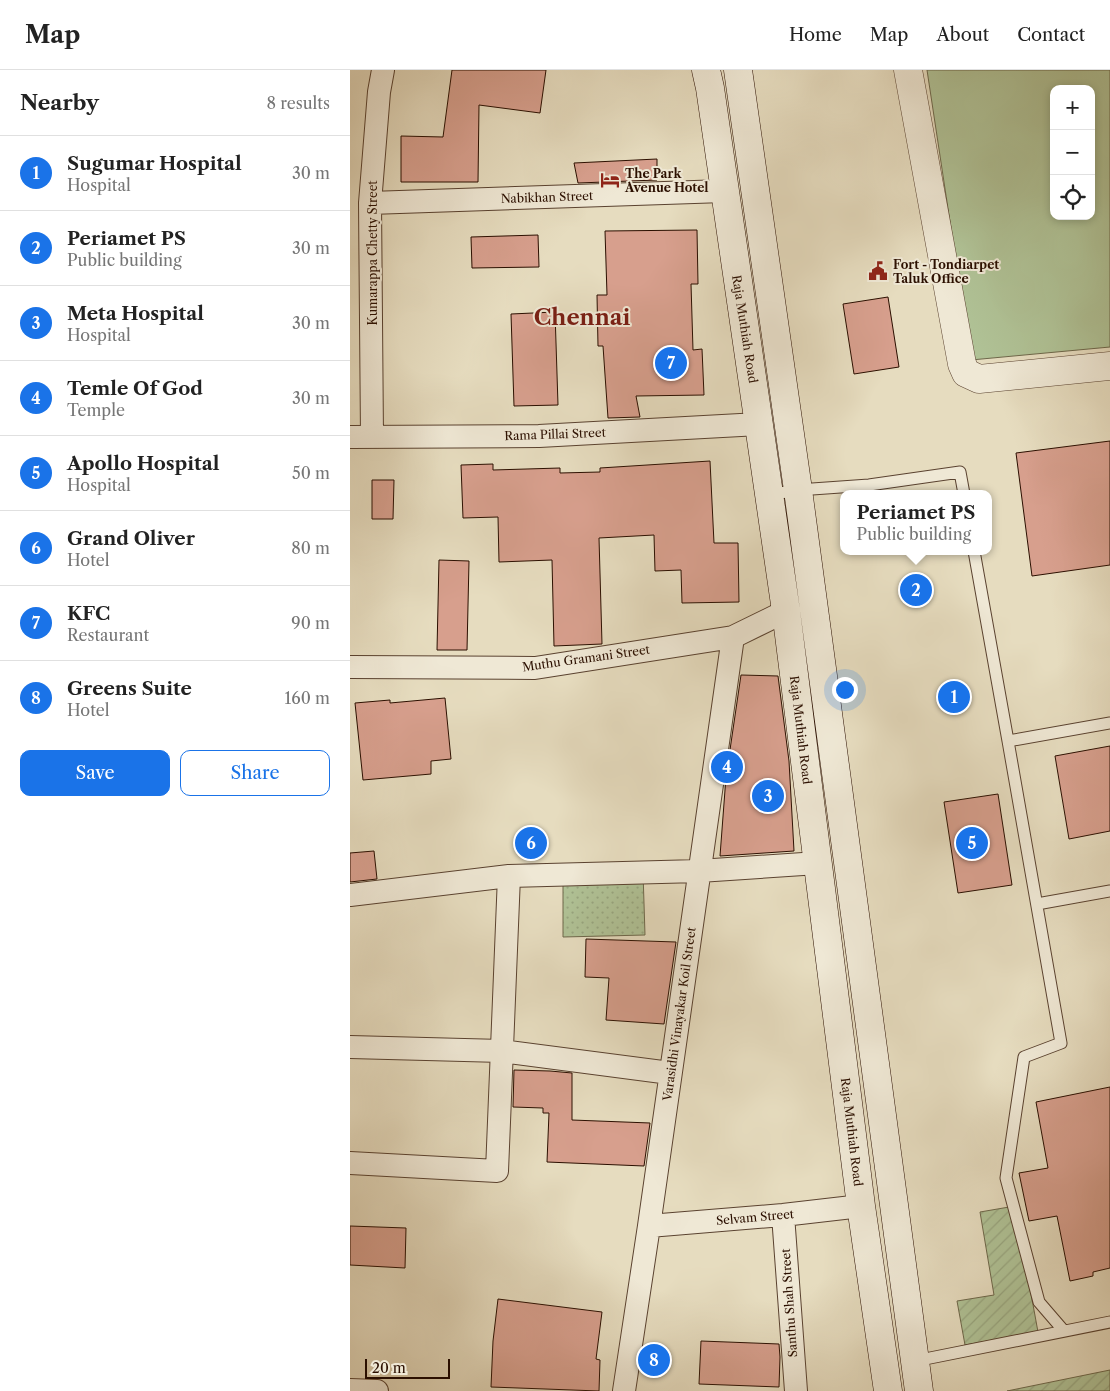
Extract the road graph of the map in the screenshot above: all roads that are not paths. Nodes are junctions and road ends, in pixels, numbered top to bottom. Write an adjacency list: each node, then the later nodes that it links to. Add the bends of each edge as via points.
1 (383, 70): 6 (street, Kumarappa Chetty Street)
2 (706, 70): 5 (main road, Raja Muthiah Road)
3 (738, 70): 10 (main road)
4 (908, 70): 7 (main road, via 966,373 979,379)
5 (724, 191): 6 (street, Nabikhan Street); 8 (main road, Raja Muthiah Road)
6 (370, 203): 9 (street, Kumarappa Chetty Street)
7 (1110, 366)
8 (759, 424): 9 (street, Rama Pillai Street, via 539,436); 12 (main road, Raja Muthiah Road)
9 (361, 437)
10 (798, 490): 11 (lane, via 869,486 960,472); 12 (lane); 34 (main road)
11 (963, 490)
12 (768, 495): 14 (main road, Raja Muthiah Road)
13 (975, 555): 18 (lane)
14 (786, 611): 15 (street, Muthu Gramani Street); 19 (main road, Raja Muthiah Road)
15 (732, 637): 16 (street, Muthu Gramani Street, via 536,668); 20 (street, Varasidhi Vinayakar Koil Street)
16 (350, 667)
17 (1110, 723): 18 (lane)
18 (1008, 740): 24 (lane)
19 (818, 863): 20 (street); 29 (main road, Raja Muthiah Road)
20 (699, 871): 21 (street); 27 (street, Varasidhi Vinayakar Koil Street)
21 (509, 876): 23 (street); 26 (street)
22 (1110, 891): 24 (lane)
23 (350, 894)
24 (1037, 904): 33 (lane, via 1061,1044 1024,1057 1006,1178 1039,1302)
25 (350, 1047): 26 (street)
26 (502, 1050): 27 (street); 28 (street, via 497,1171)
27 (670, 1073): 31 (street, Varasidhi Vinayakar Koil Street)
28 (350, 1163)
29 (862, 1206): 30 (street, Selvam Street); 39 (main road, Raja Muthiah Road)
30 (783, 1215): 31 (street, Selvam Street); 38 (street, Santhu Shah Street)
31 (649, 1226): 37 (street, Varasidhi Vinayakar Koil Street)
32 (1110, 1322): 33 (lane)
33 (1064, 1331): 34 (lane)
34 (915, 1360): 40 (main road)
35 (350, 1390): 36 (street)
36 (377, 1391)
37 (624, 1391)
38 (796, 1391)
39 (888, 1391)
40 (919, 1391)

